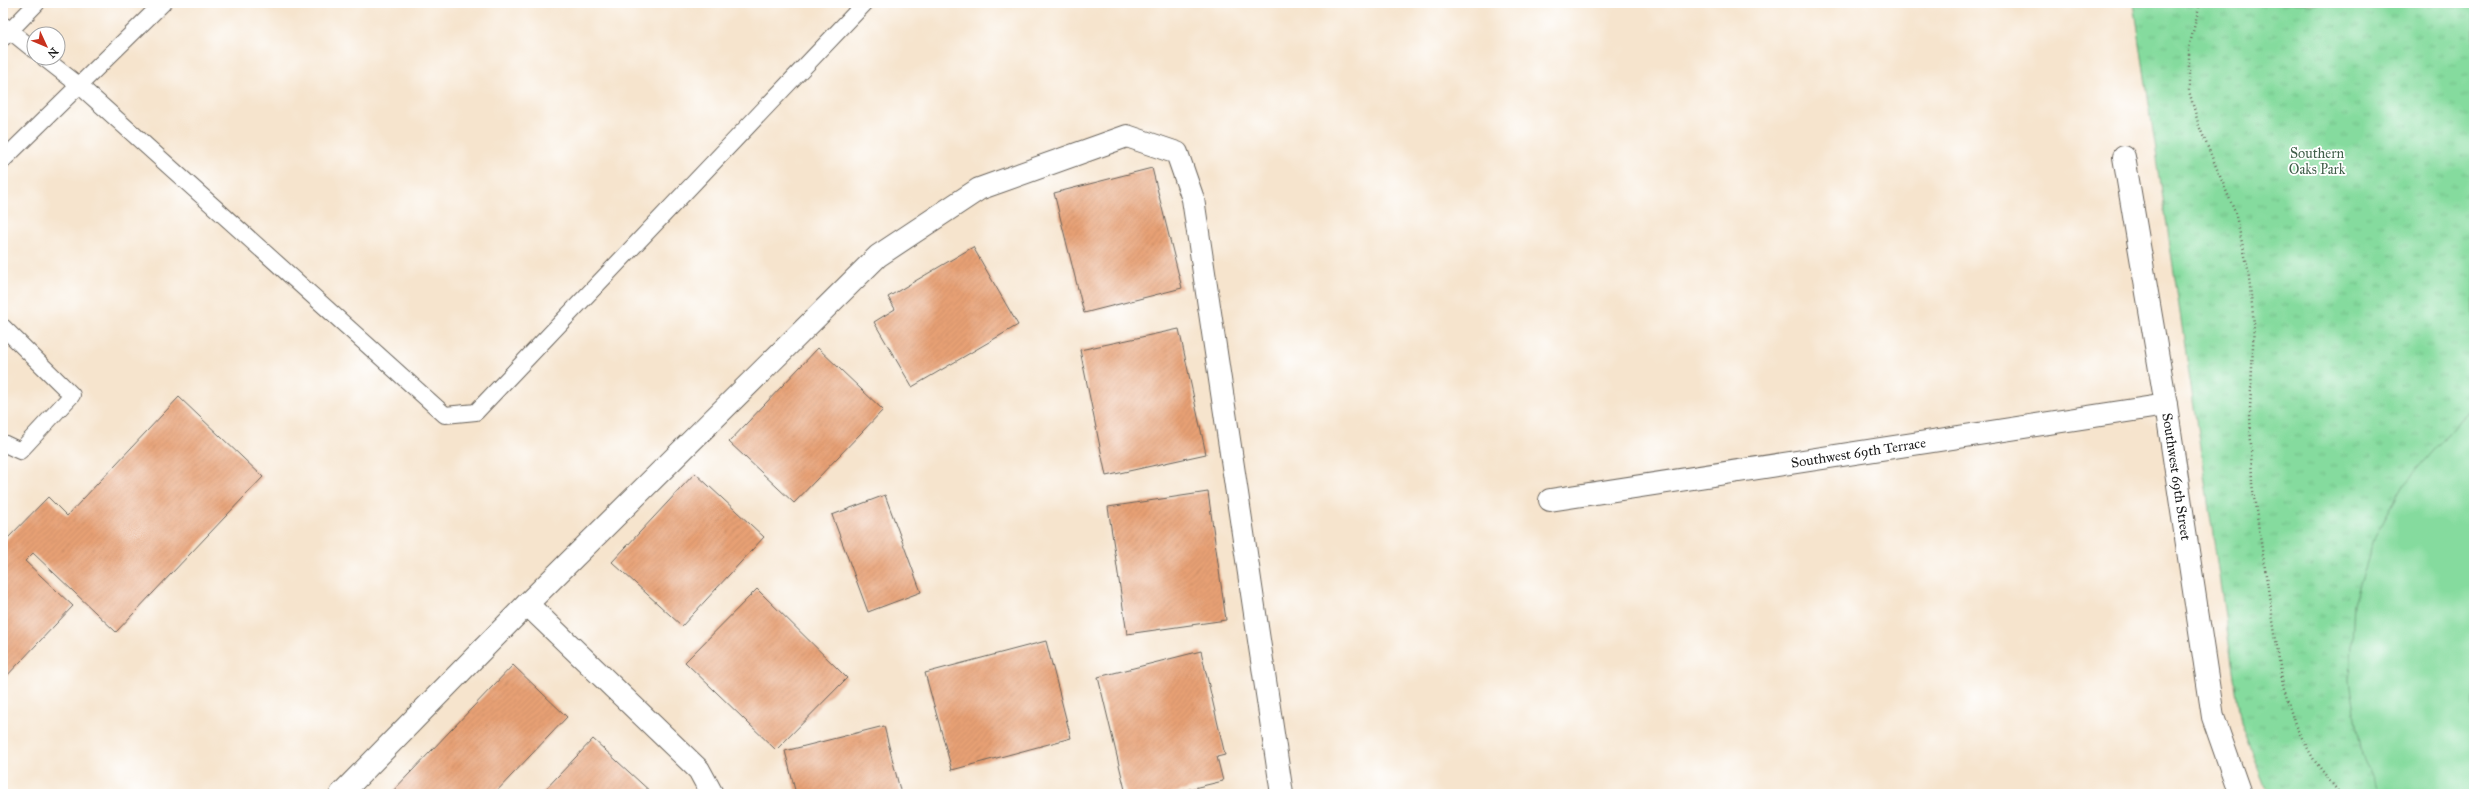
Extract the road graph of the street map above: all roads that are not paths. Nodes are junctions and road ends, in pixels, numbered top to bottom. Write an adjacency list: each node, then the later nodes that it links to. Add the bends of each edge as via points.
1 (37, 3): 4 (lane)
2 (865, 3): 7 (lane, via 476,412 445,414)
3 (158, 4): 7 (lane)
4 (5, 31): 5 (lane)
5 (26, 45)
6 (54, 66): 7 (lane)
7 (80, 86): 9 (lane)
8 (2124, 157): 11 (street, Southwest 69th Street)
9 (3, 160)
10 (3, 327): 12 (lane, via 72,395 20,451)
11 (2166, 405): 13 (street, Southwest 69th Terrace); 18 (street, Southwest 69th Street, via 2213,717)
12 (3, 443)
13 (1550, 500)
14 (527, 604): 15 (street); 16 (street, via 699,770); 17 (street, via 878,256 979,189 1127,136 1177,153 1193,199)
15 (341, 794)
16 (712, 794)
17 (1282, 794)
18 (2240, 794)

